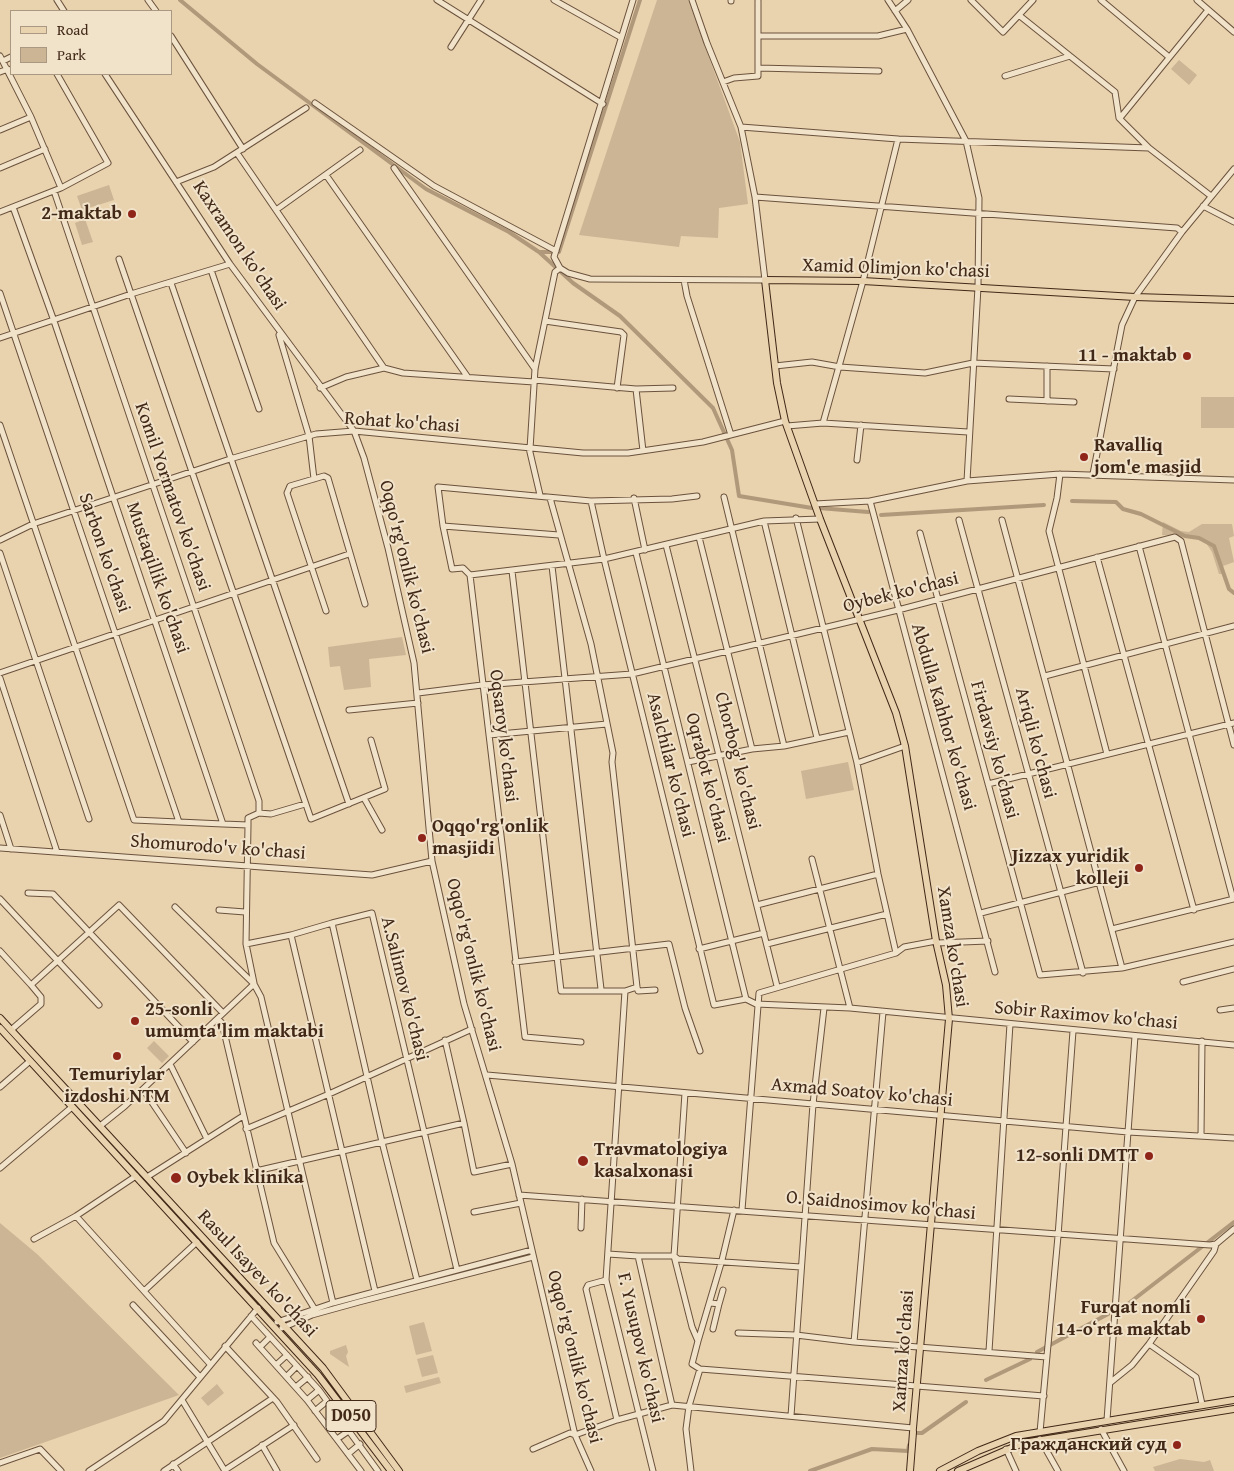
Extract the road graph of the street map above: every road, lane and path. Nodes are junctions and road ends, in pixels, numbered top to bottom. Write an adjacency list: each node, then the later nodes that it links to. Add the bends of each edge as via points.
1 (437, 0): 16 (street)
2 (481, 0): 16 (street)
3 (554, 0): 20 (street)
4 (633, 0): 20 (street)
5 (692, 0): 35 (street)
6 (888, 0): 14 (street)
7 (908, 0): 14 (street)
8 (971, 0): 15 (street, via 1003,32)
9 (1033, 0): 15 (street)
10 (1101, 0): 24 (street)
11 (1197, 0): 13 (street)
12 (758, 1): 19 (street)
13 (1208, 10): 18 (street); 24 (street)
14 (895, 11): 17 (street)
15 (1020, 16): 23 (street)
16 (468, 19): 22 (street); 37 (street)
17 (907, 30): 19 (street, via 878,36); 44 (street)
18 (1234, 32)
19 (758, 36): 26 (street)
20 (620, 37): 37 (street)
21 (172, 38): 47 (street)
22 (451, 47)
23 (1070, 56): 34 (street); 40 (street, via 1115,92)
24 (1169, 57): 40 (street)
25 (2, 58): 27 (street)
26 (758, 68): 29 (street); 35 (street, via 758,76)
27 (8, 69): 28 (street); 30 (street)
28 (0, 72)
29 (880, 72)
30 (10, 73)
31 (11, 75): 39 (street)
32 (58, 75): 55 (street, via 108,163)
33 (106, 75): 54 (street, Kaxramon ko'chasi)
34 (1005, 76)
35 (722, 82): 41 (street)
36 (315, 103): 67 (street, via 434,186)
37 (603, 104): 67 (street)
38 (306, 108): 47 (street)
39 (31, 117): 42 (street); 46 (street)
40 (1120, 118): 45 (street)
41 (741, 127): 43 (street); 58 (street)
42 (0, 130)
43 (898, 139): 44 (street); 61 (street)
44 (966, 141): 45 (street); 64 (street, via 975,172)
45 (1149, 148): 57 (street)
46 (44, 149): 50 (street); 55 (street)
47 (242, 149): 49 (street)
48 (360, 150): 53 (street)
49 (237, 153): 54 (street, via 214,167); 62 (street)
50 (0, 168)
51 (394, 168): 92 (street)
52 (1233, 172): 57 (street)
53 (326, 175): 62 (street); 94 (street)
54 (176, 182): 69 (street, Kaxramon ko'chasi)
55 (61, 188): 56 (street)
56 (54, 191): 60 (street); 81 (street, Komil Yormatov ko'chasi)
57 (1211, 196): 59 (street)
58 (755, 197): 61 (street); 73 (street)
59 (1203, 206): 65 (street); 66 (street)
60 (13, 207): 63 (street); 82 (street, Mustaqillik ko'chasi)
61 (881, 207): 64 (street); 74 (street)
62 (276, 210): 91 (street)
63 (0, 212)
64 (980, 214): 66 (street, via 1177,228); 76 (street)
65 (1234, 222)
66 (1182, 232): 79 (street)
67 (556, 251): 70 (street, via 554,258)
68 (120, 258): 78 (street, Komil Yormatov ko'chasi)
69 (230, 264): 71 (street); 84 (street, Kaxramon ko'chasi)
70 (560, 268): 72 (street, Xamid Olimjon ko'chasi, via 590,279); 83 (street, via 555,272)
71 (212, 270): 75 (street); 103 (street)
72 (684, 280): 73 (street, Xamid Olimjon ko'chasi); 110 (street, via 686,296)
73 (765, 280): 74 (main road, Xamid Olimjon ko'chasi); 88 (main road, Xamza ko'chasi)
74 (863, 281): 76 (main road, Xamid Olimjon ko'chasi); 90 (street)
75 (171, 283): 78 (street); 114 (street)
76 (978, 287): 79 (main road, Xamid Olimjon ko'chasi); 87 (street)
77 (0, 294): 85 (street, Sarbon ko'chasi)
78 (131, 294): 81 (street); 116 (street, Komil Yormatov ko'chasi)
79 (1135, 297): 80 (main road, Xamid Olimjon ko'chasi); 93 (street, via 1122,325)
80 (1234, 300)
81 (93, 308): 82 (street); 122 (street, Komil Yormatov ko'chasi)
82 (54, 320): 85 (street); 128 (street, Mustaqillik ko'chasi)
83 (545, 321): 92 (street); 97 (street, via 621,332 624,335)
84 (278, 329): 96 (street, Kaxramon ko'chasi); 111 (street)
85 (14, 334): 86 (street); 132 (street, Sarbon ko'chasi)
86 (0, 338)
87 (973, 363): 89 (street); 90 (street, via 926,373); 109 (street)
88 (775, 366): 90 (street, via 812,362); 105 (main road, Xamza ko'chasi)
89 (1047, 366): 93 (street); 101 (street)
90 (840, 367): 104 (street)
91 (384, 368): 94 (street, Rohat ko'chasi); 96 (street, Rohat ko'chasi, via 346,377)
92 (535, 369): 95 (street)
93 (1114, 370): 118 (street)
94 (467, 376): 95 (street, Rohat ko'chasi)
95 (534, 381): 97 (street, Rohat ko'chasi); 112 (street)
96 (320, 388): 108 (street, Kaxramon ko'chasi)
97 (617, 388): 99 (street, Rohat ko'chasi)
98 (673, 388): 99 (street, Rohat ko'chasi)
99 (636, 389): 113 (street)
100 (1009, 399): 101 (street)
101 (1047, 401): 102 (street)
102 (1074, 402)
103 (259, 409)
104 (823, 422): 105 (street, Rohat ko'chasi); 107 (street, Rohat ko'chasi)
105 (786, 424): 110 (street, Rohat ko'chasi); 131 (main road, Xamza ko'chasi)
106 (0, 425): 138 (street)
107 (861, 425): 109 (street, Rohat ko'chasi); 115 (street)
108 (354, 431): 111 (street, Rohat ko'chasi); 112 (street, Rohat ko'chasi); 192 (street, Oqqo'rg'onlik ko'chasi, via 388,548)
109 (968, 432): 121 (street)
110 (732, 435): 113 (street, Rohat ko'chasi)
111 (309, 436): 114 (street, Rohat ko'chasi); 119 (street)
112 (529, 448): 113 (street, Rohat ko'chasi, via 583,453); 123 (street)
113 (643, 451)
114 (230, 459): 116 (street, Rohat ko'chasi); 160 (street)
115 (857, 460)
116 (192, 473): 122 (street, Rohat ko'chasi); 162 (street, Komil Yormatov ko'chasi)
117 (1060, 474): 118 (street); 121 (street); 156 (street, via 1049,531)
118 (1093, 474): 120 (street)
119 (314, 479): 150 (street, via 328,478); 155 (street, via 290,486 287,493)
120 (1234, 480)
121 (967, 481): 130 (street)
122 (152, 486): 128 (street, Rohat ko'chasi); 165 (street, Komil Yormatov ko'chasi)
123 (540, 495): 126 (street); 139 (street, via 438,487)
124 (698, 496): 127 (street)
125 (724, 497): 140 (street)
126 (550, 498): 129 (street); 142 (street)
127 (634, 498): 129 (street); 147 (street)
128 (114, 499): 132 (street, Rohat ko'chasi); 169 (street, Mustaqillik ko'chasi)
129 (592, 501): 152 (street, Asalchilar ko'chasi)
130 (870, 501): 131 (street); 166 (street, Abdulla Kahhor ko'chasi)
131 (815, 504): 134 (main road, Xamza ko'chasi)
132 (74, 512): 138 (street, Rohat ko'chasi); 174 (street, Sarbon ko'chasi)
133 (796, 518): 134 (street); 137 (street); 171 (street)
134 (820, 518): 168 (main road, Xamza ko'chasi)
135 (959, 520): 161 (street, Ariqli ko'chasi)
136 (1002, 520): 159 (street)
137 (764, 521): 140 (street); 172 (street)
138 (34, 524): 144 (street, Rohat ko'chasi); 177 (street)
139 (443, 526): 142 (street); 158 (street, via 452,569 462,568)
140 (731, 528): 143 (street); 175 (street)
141 (920, 534): 163 (street, Firdavsiy ko'chasi)
142 (559, 536): 153 (street)
143 (699, 537): 145 (street); 178 (street)
144 (0, 540)
145 (666, 545): 147 (street); 180 (street, Chorbog' ko'chasi)
146 (1138, 546): 151 (street, Oybek ko'chasi); 173 (street, Oybek ko'chasi, via 1176,537 1181,541); 176 (street)
147 (645, 550): 149 (street)
148 (0, 553): 181 (street)
149 (636, 553): 152 (street); 182 (street, Oqrabot ko'chasi)
150 (349, 554): 155 (street); 164 (street)
151 (1097, 557): 156 (street, Oybek ko'chasi); 179 (street)
152 (604, 559): 153 (street); 185 (street, Asalchilar ko'chasi)
153 (568, 565): 154 (street); 187 (street)
154 (552, 566): 157 (street); 189 (street)
155 (311, 567): 160 (street); 167 (street)
156 (1059, 568): 159 (street, Oybek ko'chasi); 183 (street)
157 (512, 571): 158 (street); 190 (street)
158 (470, 574): 191 (street, Oqsaroy ko'chasi)
159 (1019, 579): 161 (street, Oybek ko'chasi); 186 (street)
160 (271, 581): 162 (street); 218 (street)
161 (978, 589): 163 (street, Oybek ko'chasi); 214 (street, Ariqli ko'chasi)
162 (233, 595): 165 (street); 217 (street, Komil Yormatov ko'chasi)
163 (938, 600): 166 (street, Oybek ko'chasi); 215 (street, Firdavsiy ko'chasi)
164 (365, 604)
165 (194, 608): 169 (street); 219 (street, Komil Yormatov ko'chasi, via 260,801)
166 (898, 610): 168 (street, Oybek ko'chasi); 245 (street, Abdulla Kahhor ko'chasi)
167 (326, 611)
168 (861, 619): 171 (street, Oybek ko'chasi); 207 (main road, Xamza ko'chasi)
169 (156, 621): 174 (street); 223 (street, Mustaqillik ko'chasi)
170 (1234, 626): 173 (street)
171 (823, 627): 172 (street, Oybek ko'chasi); 199 (street)
172 (791, 634): 175 (street, Oybek ko'chasi); 202 (street)
173 (1205, 634): 176 (street); 195 (street)
174 (116, 635): 177 (street); 222 (street, Sarbon ko'chasi)
175 (759, 643): 178 (street, Oybek ko'chasi); 206 (street)
176 (1164, 645): 179 (street); 200 (street)
177 (77, 649): 181 (street); 222 (street, via 134,820)
178 (728, 650): 180 (street, Oybek ko'chasi); 208 (street)
179 (1124, 656): 183 (street); 204 (street)
180 (696, 658): 182 (street, Oybek ko'chasi); 210 (street, Chorbog' ko'chasi)
181 (38, 662): 184 (street); 221 (street)
182 (664, 666): 185 (street, Oybek ko'chasi); 211 (street, Oqrabot ko'chasi)
183 (1085, 666): 186 (street); 209 (street)
184 (0, 674)
185 (632, 674): 187 (street, Oybek ko'chasi); 260 (street, Asalchilar ko'chasi)
186 (1045, 676): 213 (street)
187 (597, 677): 189 (street, Oybek ko'chasi); 196 (street)
188 (0, 678): 228 (street)
189 (565, 678): 190 (street, Oybek ko'chasi); 197 (street)
190 (523, 681): 191 (street, Oybek ko'chasi); 198 (street)
191 (482, 685): 192 (street, Oybek ko'chasi); 201 (street, Oqsaroy ko'chasi)
192 (418, 693): 193 (street, Oqqo'rg'onlik ko'chasi)
193 (418, 702): 194 (street); 230 (street, Oqqo'rg'onlik ko'chasi)
194 (349, 710)
195 (1231, 723): 200 (street); 205 (street)
196 (607, 724): 197 (street); 259 (street, via 613,753)
197 (571, 728): 198 (street); 262 (street)
198 (530, 732): 201 (street); 264 (street)
199 (849, 732): 202 (street); 212 (street)
200 (1187, 734): 204 (street); 238 (street)
201 (489, 735): 266 (street, Oqsaroy ko'chasi)
202 (817, 738): 206 (street)
203 (371, 740): 216 (street, via 385,789)
204 (1147, 743): 209 (street); 243 (street)
205 (1234, 745)
206 (784, 746): 208 (street)
207 (905, 746): 212 (street); 255 (main road, Xamza ko'chasi)
208 (752, 749): 210 (street)
209 (1107, 754): 213 (street)
210 (720, 756): 211 (street); 240 (street, Chorbog' ko'chasi)
211 (688, 762): 253 (street, Oqrabot ko'chasi)
212 (857, 763): 232 (street)
213 (1068, 763): 214 (street); 233 (street)
214 (1028, 773): 215 (street); 235 (street, Ariqli ko'chasi)
215 (988, 784): 239 (street, Firdavsiy ko'chasi)
216 (364, 798): 218 (street); 225 (street)
217 (305, 804): 218 (street, via 311,819); 219 (street, via 271,814)
218 (349, 804)
219 (259, 813): 224 (street, via 248,818)
220 (0, 814): 227 (street)
221 (90, 819)
222 (179, 822): 223 (street)
223 (223, 824): 224 (street)
224 (248, 825): 231 (street)
225 (382, 830)
226 (0, 848): 227 (street, Shomurodo'v ko'chasi)
227 (11, 849): 228 (street, Shomurodo'v ko'chasi)
228 (57, 852): 231 (street, Shomurodo'v ko'chasi)
229 (812, 859): 234 (street)
230 (432, 861): 231 (street, Shomurodo'v ko'chasi, via 372,875); 294 (street, Oqqo'rg'onlik ko'chasi)
231 (248, 865): 244 (street)
232 (878, 874): 234 (street); 246 (street)
233 (1100, 882): 235 (street); 249 (street)
234 (820, 890): 240 (street); 248 (street)
235 (1061, 892): 239 (street); 271 (street, Ariqli ko'chasi)
236 (28, 893): 250 (street, via 53,894)
237 (0, 899): 265 (street)
238 (1234, 899): 243 (street)
239 (1020, 903): 245 (street); 271 (street, Firdavsiy ko'chasi, via 1040,975)
240 (757, 905): 251 (street, Chorbog' ko'chasi)
241 (175, 907): 273 (street)
242 (219, 910): 244 (street)
243 (1194, 910): 249 (street)
244 (245, 912): 257 (street)
245 (981, 913): 254 (street, Abdulla Kahhor ko'chasi)
246 (887, 914): 248 (street); 263 (street)
247 (332, 923): 252 (street); 305 (street, A.Salimov ko'chasi, via 372,913); 309 (street)
248 (831, 928): 258 (street); 268 (street)
249 (1112, 929): 267 (street)
250 (88, 931): 265 (street); 288 (street, via 118,905 122,906); 300 (street)
251 (764, 933): 253 (street); 258 (street, Chorbog' ko'chasi)
252 (291, 934): 257 (street); 314 (street)
253 (732, 941): 260 (street); 280 (street, Oqrabot ko'chasi)
254 (988, 941): 255 (street); 270 (street, Abdulla Kahhor ko'chasi)
255 (937, 942): 263 (street, via 904,947); 291 (main road, Xamza ko'chasi, via 946,985)
256 (1234, 942): 267 (street)
257 (246, 944): 273 (street)
258 (767, 944): 275 (street, Chorbog' ko'chasi)
259 (632, 948): 262 (street); 276 (street); 303 (street, via 669,944)
260 (699, 949): 280 (street, Asalchilar ko'chasi, via 714,1005)
261 (0, 951): 274 (street)
262 (597, 951): 264 (street); 277 (street)
263 (896, 953): 268 (street)
264 (557, 956): 266 (street); 277 (street, via 561,991)
265 (57, 960): 274 (street); 282 (street)
266 (515, 962): 301 (street, Oqsaroy ko'chasi, via 525,1037)
267 (1122, 968): 271 (street)
268 (841, 969): 275 (street); 284 (street)
269 (1234, 969): 272 (street)
270 (995, 972)
271 (1083, 973)
272 (1183, 982)
273 (254, 984): 288 (street); 319 (street, via 261,997)
274 (31, 985): 295 (street, via 41,997 41,1004)
275 (777, 986): 281 (street, via 758,993)
276 (636, 987): 278 (street, via 638,991); 279 (street)
277 (601, 989): 279 (street)
278 (655, 990)
279 (625, 991): 311 (street, F. Yusupov ko'chasi)
280 (746, 999): 281 (street)
281 (756, 1004): 283 (street, Sobir Raximov ko'chasi); 315 (street)
282 (99, 1005)
283 (824, 1008): 284 (street, Sobir Raximov ko'chasi); 316 (street)
284 (850, 1008): 287 (street, Sobir Raximov ko'chasi)
285 (1234, 1008): 286 (street)
286 (1220, 1010)
287 (883, 1012): 291 (street, Sobir Raximov ko'chasi); 318 (street)
288 (223, 1013): 290 (street)
289 (0, 1018): 295 (main road, Rasul Isayev ko'chasi / D050)
290 (218, 1019): 300 (street); 321 (street, via 222,1022)
291 (948, 1019): 292 (street, Sobir Raximov ko'chasi); 320 (main road, Xamza ko'chasi)
292 (1010, 1024): 296 (street, Sobir Raximov ko'chasi); 322 (street)
293 (0, 1028): 306 (main road, Rasul Isayev ko'chasi / D050)
294 (472, 1029): 298 (street); 308 (street, Oqqo'rg'onlik ko'chasi)
295 (12, 1030): 304 (main road, Rasul Isayev ko'chasi / D050)
296 (1073, 1031): 297 (street, Sobir Raximov ko'chasi); 324 (street)
297 (1135, 1036): 299 (street, Sobir Raximov ko'chasi); 327 (street)
298 (445, 1040): 305 (street); 323 (street)
299 (1202, 1041): 302 (street, Sobir Raximov ko'chasi); 329 (street)
300 (193, 1042): 307 (street)
301 (581, 1042)
302 (1234, 1044)
303 (700, 1051)
304 (36, 1055): 306 (main road); 325 (main road, Rasul Isayev ko'chasi / D050)
305 (406, 1058): 309 (street); 328 (street, A.Salimov ko'chasi)
306 (30, 1060): 310 (street); 317 (main road, Rasul Isayev ko'chasi / D050)
307 (170, 1064): 312 (street); 331 (street)
308 (487, 1075): 311 (street, Axmad Soatov ko'chasi); 336 (street, Oqqo'rg'onlik ko'chasi)
309 (368, 1076): 314 (street); 332 (street)
310 (0, 1087)
311 (618, 1088): 313 (street, Axmad Soatov ko'chasi); 343 (street, F. Yusupov ko'chasi)
312 (143, 1089): 325 (street); 334 (street)
313 (686, 1093): 315 (street, Axmad Soatov ko'chasi); 345 (street)
314 (329, 1094): 319 (street); 333 (street)
315 (751, 1099): 316 (street, Axmad Soatov ko'chasi); 347 (street)
316 (813, 1104): 318 (street, Axmad Soatov ko'chasi); 349 (street)
317 (72, 1107): 337 (street); 339 (main road, Rasul Isayev ko'chasi / D050)
318 (875, 1109): 320 (street, Axmad Soatov ko'chasi); 351 (street)
319 (288, 1112): 326 (street); 335 (street)
320 (940, 1115): 322 (street, Axmad Soatov ko'chasi); 352 (main road, Xamza ko'chasi)
321 (243, 1116): 326 (street); 331 (street)
322 (1005, 1121): 324 (street, Axmad Soatov ko'chasi); 355 (street)
323 (464, 1123): 328 (street); 336 (street, via 474,1172)
324 (1066, 1125): 327 (street, Axmad Soatov ko'chasi); 356 (street)
325 (100, 1126): 340 (main road, Rasul Isayev ko'chasi / D050)
326 (246, 1128): 338 (street)
327 (1128, 1132): 329 (street, Axmad Soatov ko'chasi); 358 (street)
328 (424, 1133): 332 (street); 368 (street, A.Salimov ko'chasi)
329 (1201, 1136): 330 (street, Axmad Soatov ko'chasi)
330 (1234, 1138)
331 (207, 1139): 334 (street)
332 (382, 1142): 333 (street); 370 (street)
333 (342, 1151): 335 (street); 374 (street)
334 (186, 1153): 340 (street)
335 (300, 1161): 338 (street); 376 (street)
336 (512, 1164): 341 (street, Oqqo'rg'onlik ko'chasi)
337 (0, 1168)
338 (256, 1171): 380 (street, via 274,1243)
339 (136, 1176): 350 (street); 359 (main road, Rasul Isayev ko'chasi / D050)
340 (147, 1177): 382 (main road, Rasul Isayev ko'chasi / D050)
341 (519, 1195): 342 (street, O. Saidnosimov ko'chasi); 344 (street, Oqqo'rg'onlik ko'chasi)
342 (582, 1200): 343 (street, O. Saidnosimov ko'chasi); 353 (street)
343 (612, 1202): 345 (street, O. Saidnosimov ko'chasi); 362 (street, F. Yusupov ko'chasi)
344 (521, 1203): 348 (street); 361 (street, Oqqo'rg'onlik ko'chasi)
345 (676, 1206): 346 (street, O. Saidnosimov ko'chasi); 364 (street)
346 (734, 1210): 347 (street, O. Saidnosimov ko'chasi); 366 (street)
347 (742, 1210): 349 (street, O. Saidnosimov ko'chasi)
348 (474, 1212)
349 (804, 1215): 351 (street, O. Saidnosimov ko'chasi); 367 (street)
350 (76, 1216): 357 (street); 373 (street)
351 (865, 1221): 352 (street, O. Saidnosimov ko'chasi); 390 (street)
352 (929, 1226): 355 (street, O. Saidnosimov ko'chasi); 393 (main road, Xamza ko'chasi)
353 (581, 1228)
354 (1234, 1229): 360 (street)
355 (997, 1230): 356 (street, O. Saidnosimov ko'chasi); 394 (street)
356 (1058, 1236): 358 (street, O. Saidnosimov ko'chasi); 396 (street)
357 (34, 1239)
358 (1121, 1240): 360 (street, O. Saidnosimov ko'chasi); 405 (street)
359 (196, 1242): 373 (street); 379 (main road, Rasul Isayev ko'chasi / D050)
360 (1216, 1244): 391 (street)
361 (532, 1250): 365 (street, Oqqo'rg'onlik ko'chasi); 368 (street)
362 (608, 1254): 363 (street); 371 (street, F. Yusupov ko'chasi)
363 (638, 1256): 364 (street); 416 (street)
364 (674, 1256): 366 (street, via 678,1259); 389 (street)
365 (533, 1257): 369 (street); 432 (street, Oqqo'rg'onlik ko'chasi)
366 (722, 1260): 367 (street); 375 (street)
367 (801, 1267): 387 (street)
368 (458, 1270): 369 (street)
369 (451, 1274): 370 (street); 380 (street)
370 (417, 1280): 374 (street)
371 (606, 1280): 422 (street, F. Yusupov ko'chasi); 424 (street, via 588,1285 586,1289)
372 (723, 1290): 377 (street)
373 (144, 1291): 397 (street)
374 (375, 1291): 376 (street)
375 (711, 1302): 377 (street); 389 (street)
376 (333, 1303): 380 (street)
377 (719, 1304): 384 (street)
378 (132, 1305): 401 (street)
379 (258, 1308): 381 (street); 382 (main road, Rasul Isayev ko'chasi / D050)
380 (316, 1310): 382 (street); 383 (street)
381 (251, 1316): 388 (street); 392 (street)
382 (276, 1323): 383 (main road, Rasul Isayev ko'chasi / D050); 385 (main road, Rasul Isayev ko'chasi / D050)
383 (284, 1326): 385 (street); 454 (main road, Rasul Isayev ko'chasi / D050, via 331,1378)
384 (713, 1329)
385 (278, 1332): 453 (main road, Rasul Isayev ko'chasi / D050, via 328,1386)
386 (738, 1333): 387 (street)
387 (796, 1335): 390 (street); 404 (street)
388 (270, 1337): 395 (street); 398 (street, via 258,1345)
389 (698, 1342): 400 (street, via 692,1364)
390 (854, 1342): 393 (street)
391 (1149, 1344): 405 (street, via 1132,1365); 415 (street, via 1196,1377)
392 (225, 1346): 397 (street); 410 (street)
393 (919, 1347): 394 (street); 407 (main road, Xamza ko'chasi)
394 (989, 1352): 396 (street)
395 (287, 1355): 398 (street); 399 (street)
396 (1047, 1356): 409 (street)
397 (210, 1364): 401 (street)
398 (276, 1365): 402 (street)
399 (297, 1366): 402 (street); 403 (street)
400 (700, 1369): 404 (street); 417 (street)
401 (199, 1376): 411 (street)
402 (287, 1376): 406 (street)
403 (308, 1377): 406 (street); 408 (street)
404 (794, 1377): 407 (street); 423 (street)
405 (1111, 1382): 425 (street)
406 (296, 1387): 412 (street)
407 (916, 1387): 409 (street); 430 (main road, Xamza ko'chasi)
408 (319, 1390): 412 (street); 414 (street)
409 (1044, 1396): 431 (street)
410 (273, 1398): 426 (street); 435 (street)
411 (182, 1400): 435 (street); 448 (street, via 164,1421)
412 (307, 1400): 419 (street)
413 (1234, 1400): 415 (main road); 418 (main road, via 1230,1405)
414 (328, 1401): 419 (street); 421 (street)
415 (1200, 1405): 420 (main road); 425 (main road)
416 (672, 1406): 417 (street); 422 (street)
417 (689, 1406): 423 (street); 457 (street, via 686,1429)
418 (1234, 1409): 420 (main road)
419 (315, 1411): 427 (street)
420 (1199, 1413): 428 (main road)
421 (338, 1414): 427 (street); 429 (street)
422 (639, 1414): 424 (street); 456 (street, F. Yusupov ko'chasi)
423 (791, 1416): 430 (street)
424 (617, 1420): 432 (street)
425 (1107, 1420): 431 (main road)
426 (294, 1425): 437 (street); 441 (street)
427 (326, 1425): 434 (street)
428 (1101, 1429): 433 (main road); 464 (street)
429 (350, 1430): 434 (street); 436 (street)
430 (913, 1432): 458 (main road, Xamza ko'chasi)
431 (1040, 1432): 459 (main road, via 1008,1439)
432 (575, 1435): 438 (street, via 570,1433); 455 (street, Oqqo'rg'onlik ko'chasi)
433 (1040, 1439): 439 (main road); 463 (street)
434 (337, 1440): 440 (street)
435 (207, 1441): 444 (street); 445 (street)
436 (360, 1444): 440 (street); 446 (street)
437 (262, 1445): 445 (street); 451 (street)
438 (533, 1448)
439 (1006, 1448): 443 (main road); 462 (street)
440 (348, 1454): 452 (street)
441 (317, 1459)
442 (0, 1463): 447 (street, via 40,1448)
443 (974, 1463): 460 (main road); 461 (street)
444 (173, 1464): 449 (street); 450 (street)
445 (225, 1470)
446 (377, 1470)
447 (61, 1471)
448 (89, 1471)
449 (164, 1471)
450 (178, 1471)
451 (277, 1471)
452 (361, 1471)
453 (391, 1471)
454 (399, 1471)
455 (592, 1471)
456 (654, 1471)
457 (691, 1471)
458 (910, 1471)
459 (940, 1471)
460 (958, 1471)
461 (978, 1471)
462 (1016, 1471)
463 (1058, 1471)
464 (1124, 1471)

